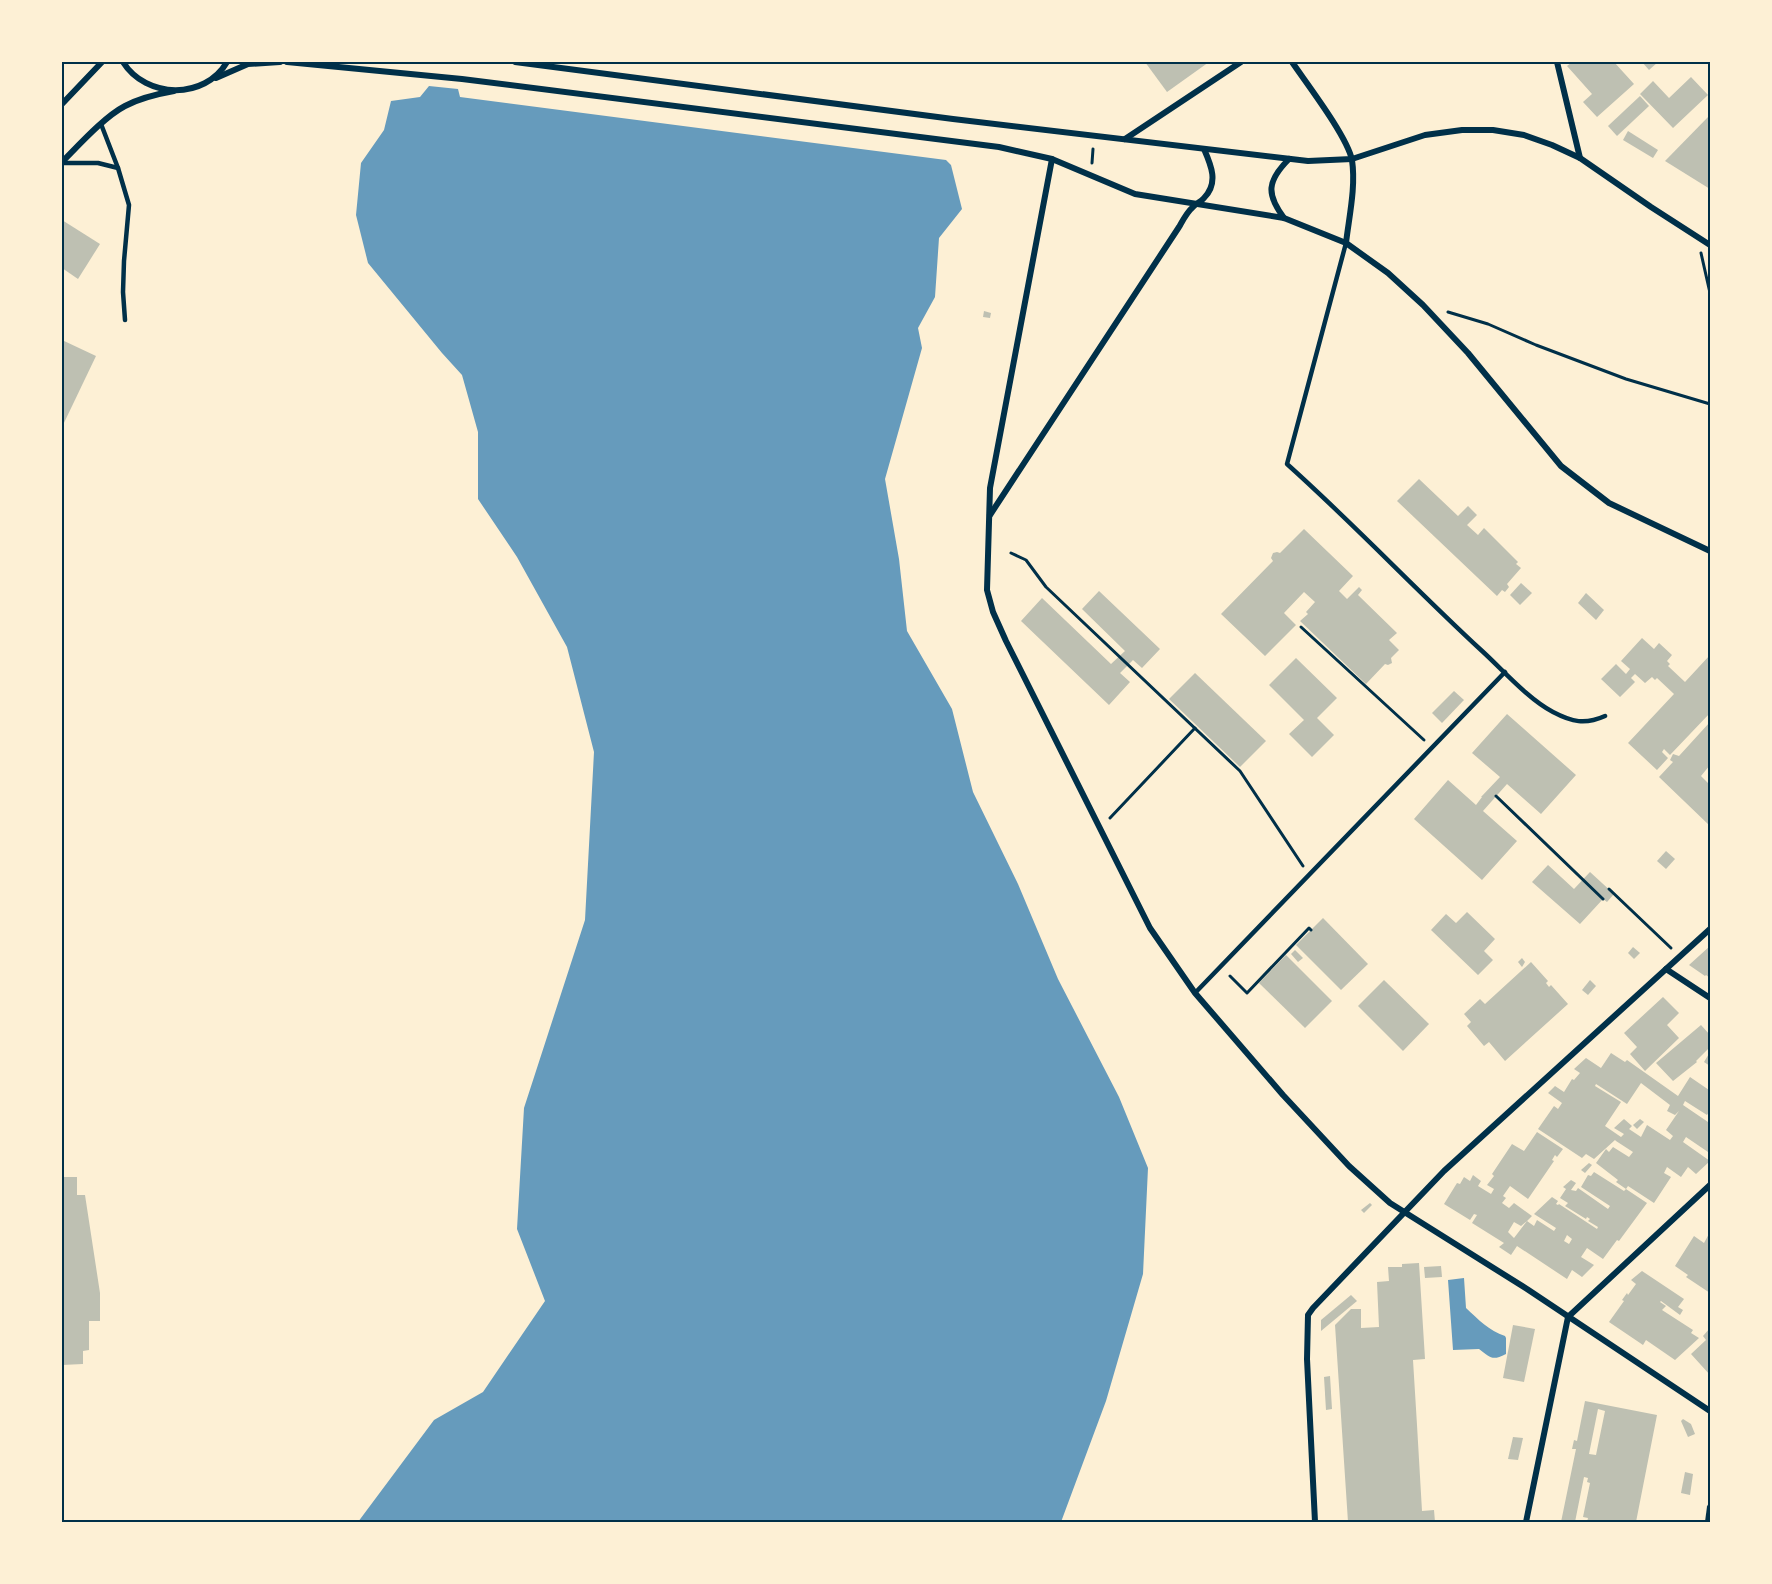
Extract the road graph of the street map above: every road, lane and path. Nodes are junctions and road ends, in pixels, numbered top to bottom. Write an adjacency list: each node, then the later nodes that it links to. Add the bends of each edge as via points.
1 (102, 62): 12 (street)
2 (123, 62): 11 (street, via 140,80)
3 (227, 62): 10 (street)
4 (280, 62): 10 (street, via 248,64)
5 (287, 62): 18 (street, via 429,75 999,147)
6 (515, 62): 14 (street)
7 (1240, 62): 14 (street)
8 (1292, 62): 20 (street)
9 (1557, 62): 17 (street)
10 (210, 80): 11 (street)
11 (174, 91): 13 (street, via 123,107)
12 (62, 104)
13 (101, 124): 21 (street); 23 (lane)
14 (1125, 139): 16 (street)
15 (1093, 146): 22 (path)
16 (1204, 149): 19 (street); 24 (street, via 1213,178 1210,191)
17 (1580, 158): 20 (street, via 1524,135 1462,130 1425,135); 26 (street)
18 (1052, 159): 24 (street, via 1135,194); 33 (street, via 990,488)
19 (1289, 159): 20 (street); 25 (street, via 1274,176 1272,187 1272,197)
20 (1352, 159): 27 (street)
21 (62, 163): 23 (lane, via 98,163)
22 (1092, 165)
23 (118, 168): 31 (lane, via 129,205 124,261)
24 (1194, 205): 25 (street); 33 (street)
25 (1284, 219): 27 (street)
26 (1696, 237): 28 (street); 29 (path)
27 (1346, 243): 30 (street); 37 (lane, via 1287,464)
28 (1710, 245)
29 (1710, 293)
30 (1423, 305): 32 (path, via 1488,324 1626,379); 34 (street, via 1561,466 1609,503)
31 (125, 320)
32 (1710, 404)
33 (990, 516): 51 (street, via 987,590 993,612 1150,928)
34 (1710, 551)
35 (1011, 553): 39 (path, via 1026,560 1046,587)
36 (1301, 627): 40 (path)
37 (1505, 672): 38 (lane, via 1542,706 1561,716 1580,722); 40 (lane)
38 (1605, 716)
39 (1195, 728): 42 (path); 43 (path, via 1240,771)
40 (1432, 747): 43 (lane)
41 (1496, 796): 45 (path)
42 (1110, 818)
43 (1309, 875): 51 (lane)
44 (1609, 889): 48 (path)
45 (1603, 899)
46 (1710, 929): 48 (street)
47 (1311, 930): 50 (path, via 1247,993)
48 (1681, 956): 49 (street)
49 (1666, 969): 52 (street); 54 (street, via 1444,1171)
50 (1230, 976)
51 (1195, 993): 54 (street, via 1349,1166)
52 (1710, 998)
53 (1710, 1185): 55 (street)
54 (1405, 1212): 55 (street); 58 (street, via 1308,1315 1306,1359)
55 (1568, 1317): 56 (street); 59 (street)
56 (1710, 1411)
57 (1710, 1507): 60 (street)
58 (1315, 1522)
59 (1526, 1522)
60 (1708, 1522)

